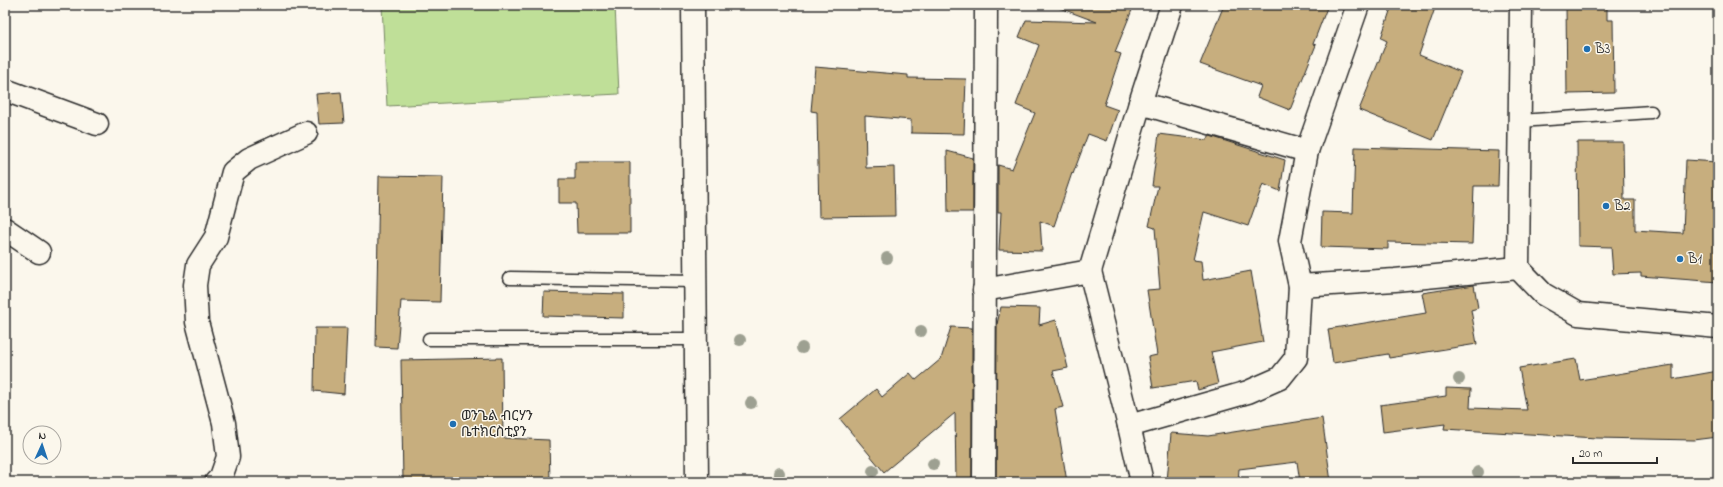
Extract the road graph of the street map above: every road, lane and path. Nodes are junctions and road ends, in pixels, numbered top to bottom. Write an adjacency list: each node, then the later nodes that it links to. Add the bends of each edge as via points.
1 (693, 5): 18 (street)
2 (986, 5): 20 (street)
3 (1172, 5): 7 (street)
4 (1358, 5): 12 (street)
5 (1522, 5): 9 (street)
6 (5, 90): 10 (street)
7 (1140, 103): 12 (street); 16 (street)
8 (1651, 112): 9 (lane)
9 (1520, 121): 15 (street)
10 (97, 124)
11 (306, 133): 25 (street, via 249,159 233,172 216,237 198,265 195,285 197,322 224,423 228,457 221,477)
12 (1307, 151): 19 (street, via 1290,241)
13 (5, 229): 14 (street)
14 (39, 252)
15 (1518, 268): 19 (street); 21 (street, via 1543,294 1578,314)
16 (1090, 271): 20 (street); 24 (street)
17 (510, 278): 18 (lane)
18 (695, 280): 23 (street)
19 (1300, 286): 24 (street, via 1296,358 1280,378 1248,392)
20 (984, 290): 27 (street)
21 (1718, 327)
22 (429, 338): 23 (lane)
23 (695, 340): 26 (street)
24 (1129, 426): 28 (street)
25 (216, 482)
26 (697, 482)
27 (984, 482)
28 (1142, 482)

